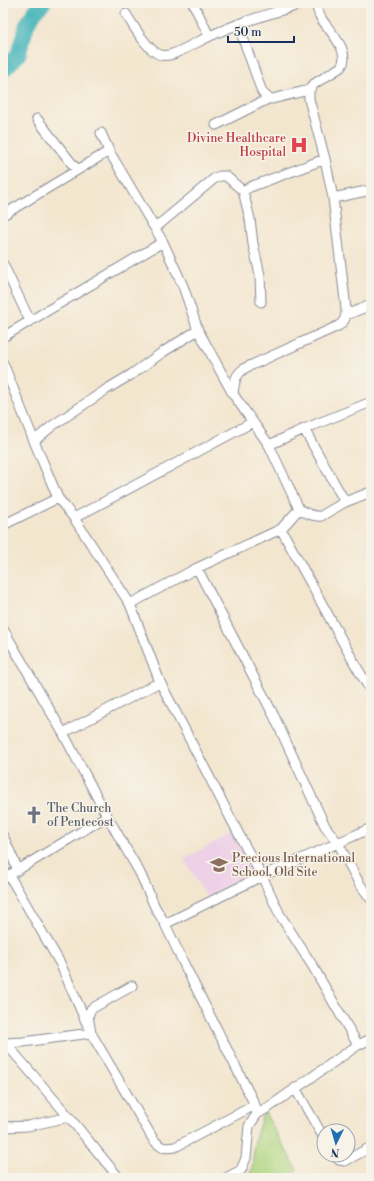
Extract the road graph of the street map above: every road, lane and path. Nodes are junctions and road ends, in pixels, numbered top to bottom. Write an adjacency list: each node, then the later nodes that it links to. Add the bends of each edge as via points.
1 (193, 3): 6 (street)
2 (305, 3): 5 (street)
3 (316, 3): 7 (street, via 320,16 344,54 344,63)
4 (126, 14): 6 (street, via 148,46 162,56 171,55)
5 (238, 24): 6 (street); 8 (street, via 262,92)
6 (209, 36)
7 (309, 90): 8 (street); 13 (street, via 309,99)
8 (268, 99): 10 (street)
9 (37, 119): 14 (street)
10 (216, 125)
11 (101, 133): 12 (street)
12 (109, 151): 14 (street); 19 (street)
13 (325, 159): 16 (street); 17 (street)
14 (77, 170): 18 (street)
15 (371, 190): 17 (street)
16 (243, 191): 19 (street, via 226,176 215,178); 22 (street, via 260,275)
17 (333, 198): 24 (street)
18 (3, 215)
19 (155, 228): 20 (street)
20 (162, 242): 25 (street); 26 (street, via 183,286)
21 (3, 264): 25 (street)
22 (261, 302)
23 (371, 305): 24 (street)
24 (346, 315): 29 (street, via 343,324 245,368 238,373)
25 (30, 321): 27 (street)
26 (198, 330): 29 (street); 33 (street, via 52,426)
27 (3, 337)
28 (3, 362): 33 (street)
29 (233, 394): 31 (street)
30 (371, 402): 32 (street)
31 (253, 422): 34 (street); 39 (street)
32 (304, 429): 34 (street); 37 (street)
33 (34, 441): 36 (street)
34 (269, 445): 38 (street)
35 (371, 492): 37 (street)
36 (58, 498): 39 (street); 40 (street)
37 (345, 502): 38 (street, via 321,516 312,516)
38 (299, 509): 41 (street)
39 (74, 518): 43 (street)
40 (3, 525)
41 (281, 529): 42 (street); 46 (street)
42 (197, 568): 43 (street); 51 (street, via 274,716 325,826)
43 (130, 604): 45 (street)
44 (3, 629): 47 (street)
45 (160, 682): 47 (street); 53 (street)
46 (371, 691)
47 (63, 733): 48 (street)
48 (107, 816): 52 (street); 56 (street, via 140,873)
49 (371, 828): 51 (street)
50 (3, 836): 52 (street)
51 (338, 843): 53 (street); 55 (street, via 359,883)
52 (18, 870): 54 (street)
53 (262, 876): 56 (street); 61 (street, via 280,915)
54 (6, 877): 58 (street, via 60,963)
55 (371, 899)
56 (165, 924): 63 (street)
57 (132, 986): 58 (street, via 91,1009 88,1016)
58 (90, 1033): 60 (street); 63 (street, via 152,1139 160,1147 175,1147)
59 (371, 1039): 61 (street)
60 (4, 1042): 64 (street)
61 (358, 1045): 62 (street)
62 (295, 1088): 63 (street, via 269,1107); 65 (street)
63 (256, 1109): 70 (street, via 248,1126 246,1158 241,1170)
64 (69, 1117): 66 (street, via 28,1126); 69 (street)
65 (316, 1124)
66 (3, 1127)
67 (371, 1147): 68 (street)
68 (356, 1155)
69 (119, 1178)
70 (226, 1178)

